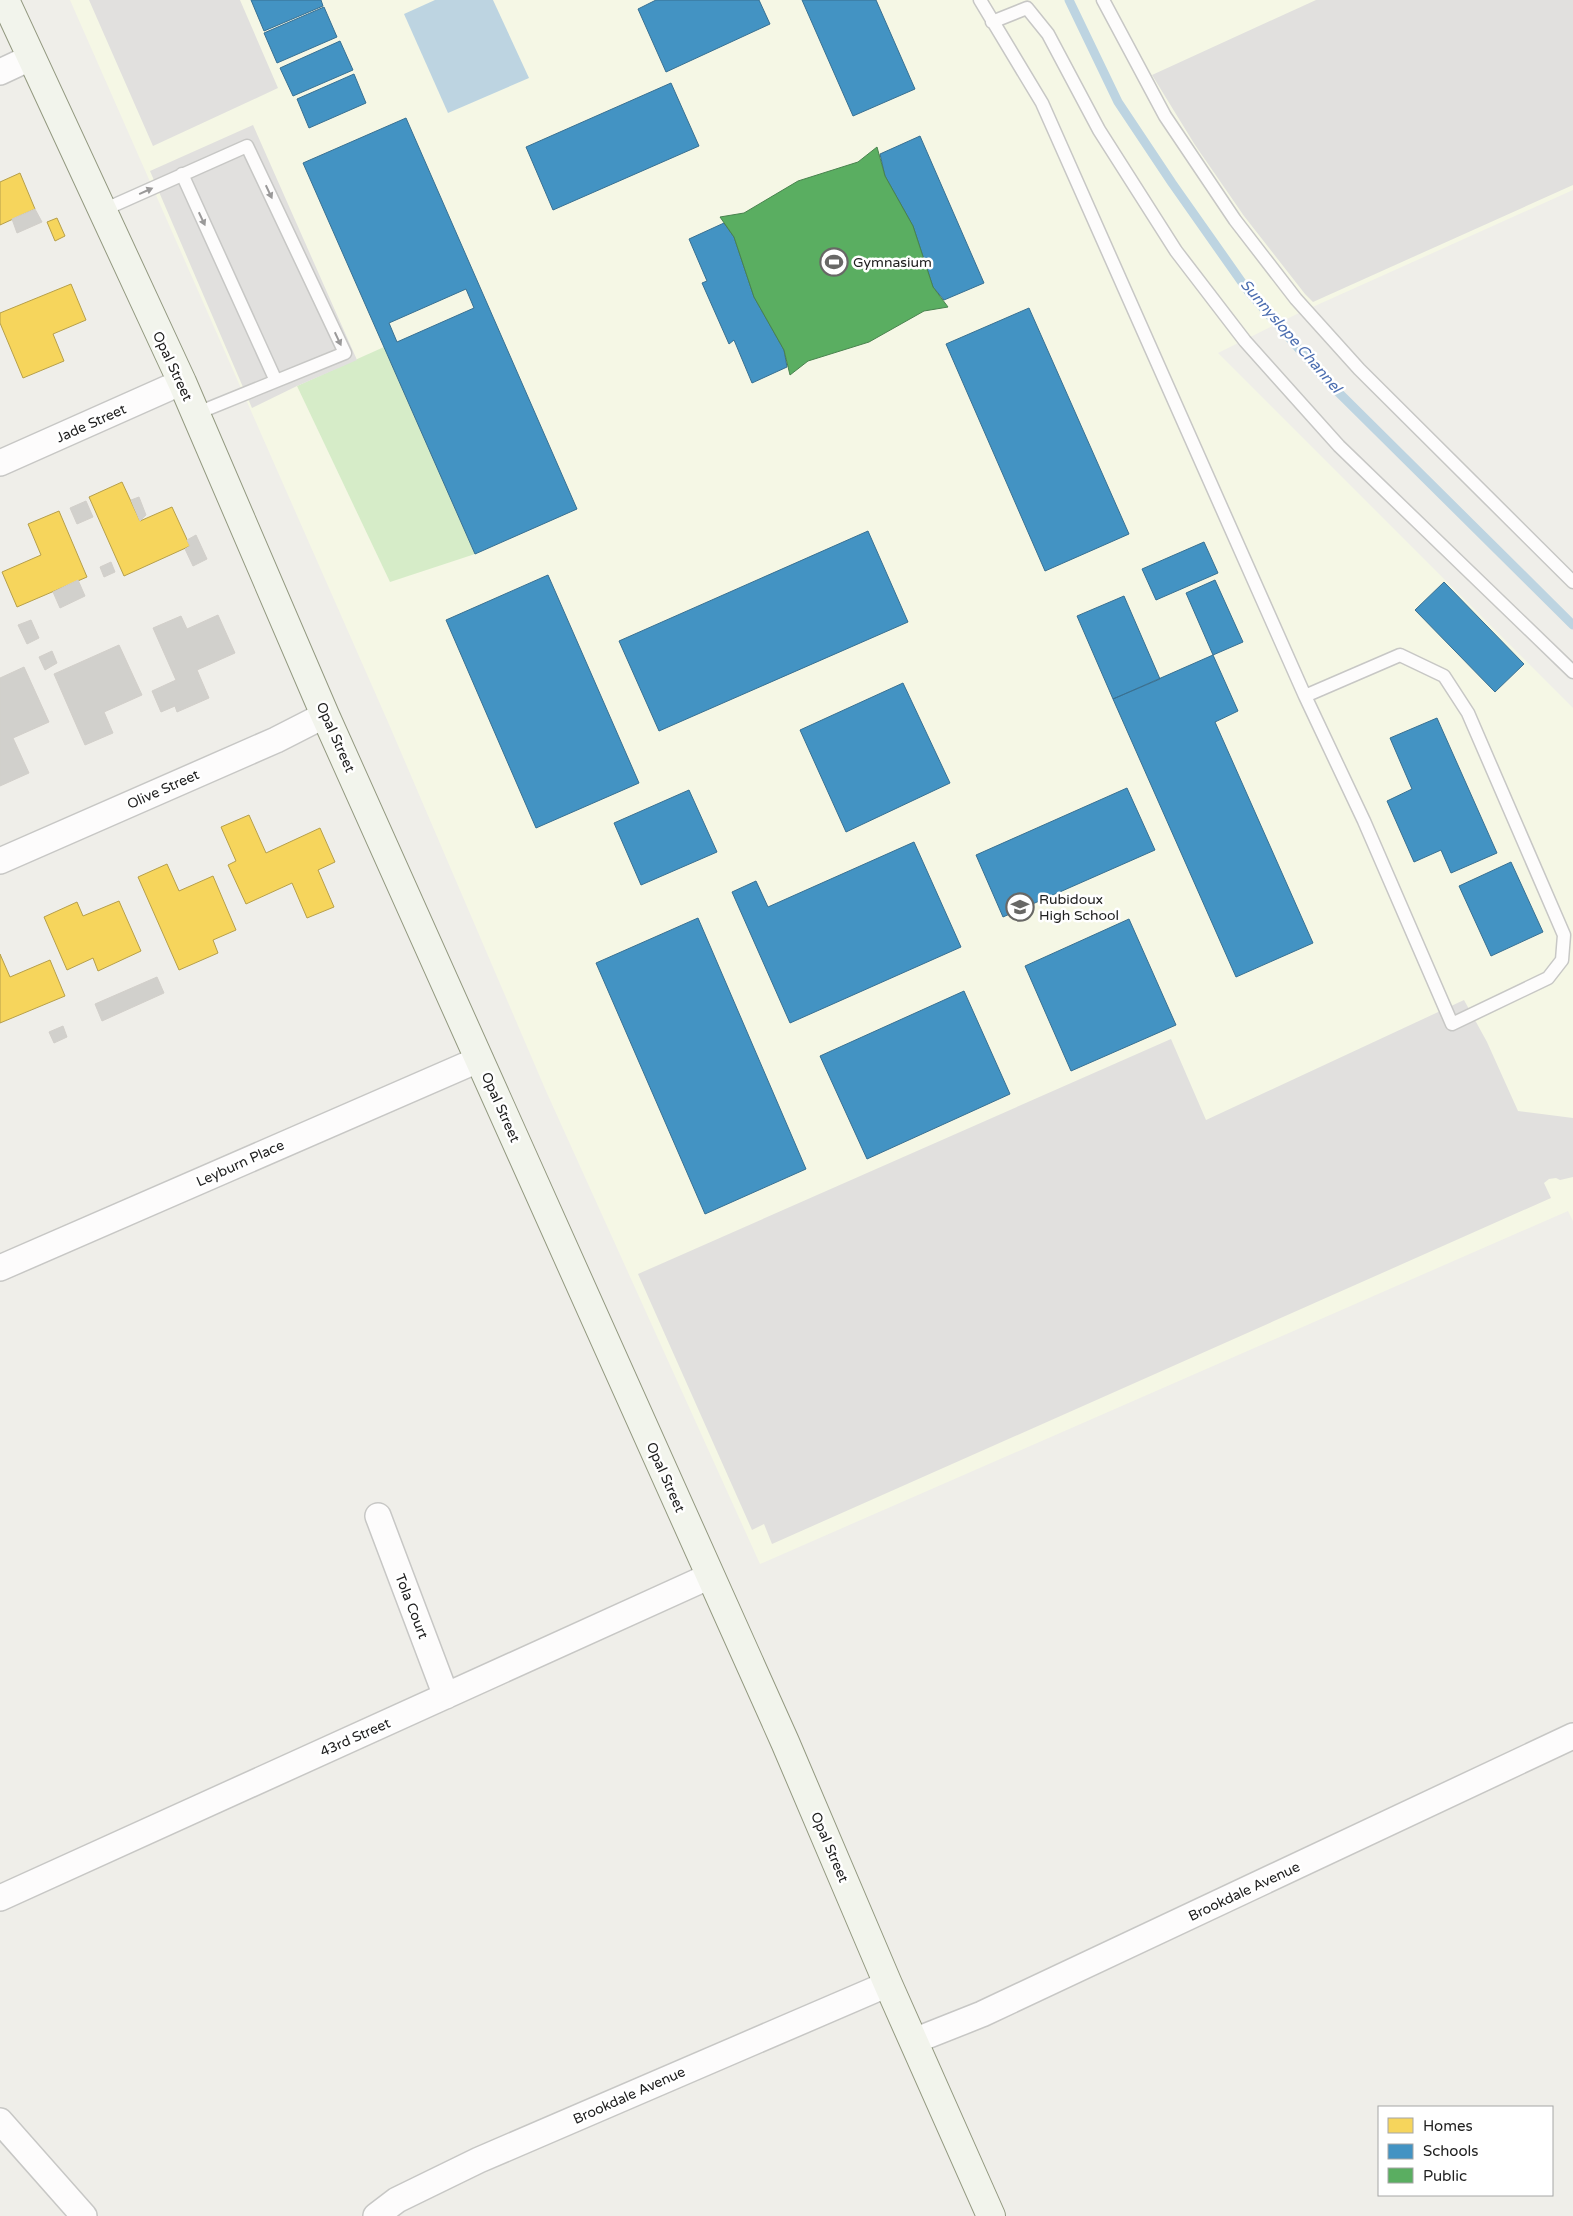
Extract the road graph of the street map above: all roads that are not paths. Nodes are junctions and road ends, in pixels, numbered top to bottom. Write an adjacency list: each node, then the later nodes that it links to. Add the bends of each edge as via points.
1 (5, 0): 5 (street, Opal Street)
2 (980, 0): 4 (lane)
3 (1103, 0): 13 (lane, via 1165,116 1235,220 1296,299 1359,369)
4 (992, 22): 14 (lane, via 1027,8 1031,12 1048,34 1099,130 1176,251 1245,340 1340,446); 15 (lane, via 1042,103)
5 (30, 58): 6 (street); 8 (street, Opal Street)
6 (0, 72)
7 (182, 174): 8 (lane, one-way to 7); 9 (lane, one-way to 9); 9 (lane, one-way to 9, via 247,146 345,353)
8 (101, 211): 10 (street, Opal Street)
9 (276, 381): 11 (lane)
10 (182, 382): 11 (street, Opal Street); 12 (street, Jade Street)
11 (195, 414): 16 (street, Opal Street)
12 (0, 463)
13 (1573, 582)
14 (1573, 672)
15 (1305, 696): 15 (lane, via 1400,655 1444,676 1468,713 1564,935 1562,960 1548,978 1452,1024 1364,821)
16 (325, 715): 17 (street, Olive Street, via 276,740); 18 (street, Opal Street)
17 (0, 861)
18 (480, 1059): 19 (street, Leyburn Place); 21 (street, Opal Street)
19 (0, 1268)
20 (378, 1516): 22 (street, Tola Court)
21 (710, 1576): 22 (street, 43rd Street); 25 (street, Opal Street)
22 (446, 1696): 24 (street, 43rd Street)
23 (1573, 1736): 26 (street, Brookdale Avenue, via 982,2014)
24 (0, 1898)
25 (888, 1984): 26 (street, Opal Street); 29 (street, Brookdale Avenue, via 479,2160 397,2200)
26 (914, 2041): 30 (street, Opal Street)
27 (0, 2121): 28 (street)
28 (84, 2216)
29 (376, 2216)
30 (991, 2216)

